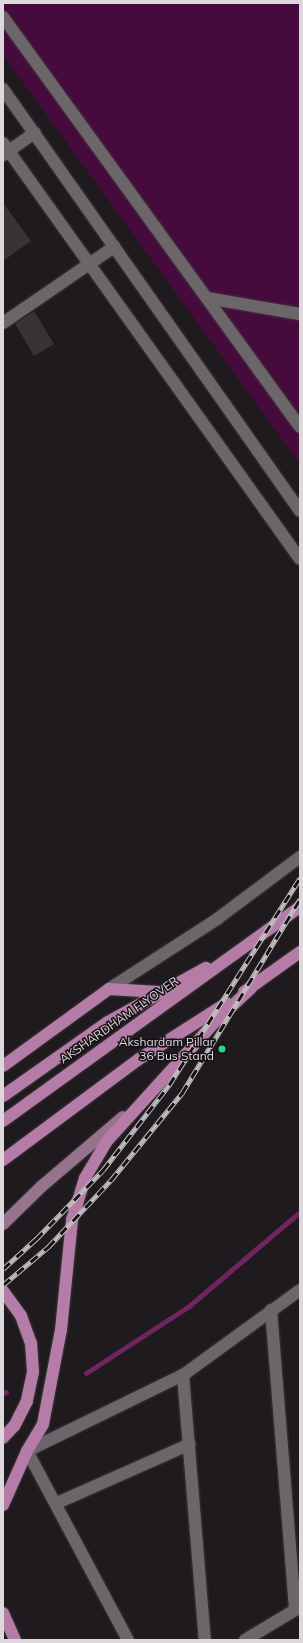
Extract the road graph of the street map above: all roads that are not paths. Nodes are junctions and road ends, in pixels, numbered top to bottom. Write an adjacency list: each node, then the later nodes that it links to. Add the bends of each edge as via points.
1 (3, 17): 7 (street)
2 (3, 88): 3 (street)
3 (35, 133): 4 (street); 5 (street)
4 (5, 150): 6 (street)
5 (114, 247): 6 (street); 12 (street)
6 (88, 265): 9 (street); 13 (street)
7 (207, 298): 8 (street); 10 (street)
8 (300, 314)
9 (3, 323)
10 (296, 412): 11 (street)
11 (300, 427)
12 (300, 511)
13 (300, 560)
14 (300, 857): 19 (street, via 217,919)
15 (300, 907): 16 (highway)
16 (253, 944): 20 (highway); 24 (highway, AKSHARDHAM FLYOVER, via 127,1030)
17 (300, 952): 18 (highway)
18 (251, 988): 23 (highway, via 216,1021); 25 (highway, via 139,1059)
19 (109, 989): 20 (highway); 21 (highway)
20 (159, 992): 22 (highway, via 108,1022)
21 (3, 1066)
22 (3, 1096)
23 (146, 1098): 26 (main road, via 42,1186); 33 (highway, via 106,1141 85,1178 72,1220 61,1330 52,1386 43,1424)
24 (3, 1121)
25 (3, 1160)
26 (3, 1224)
27 (300, 1290): 29 (street)
28 (3, 1291): 31 (highway, via 21,1316 31,1343 33,1372 27,1401 14,1426)
29 (271, 1310): 30 (street); 36 (street)
30 (183, 1375): 32 (street); 33 (street)
31 (3, 1438)
32 (190, 1444): 34 (street); 42 (street)
33 (27, 1451): 34 (street); 35 (highway)
34 (57, 1503): 41 (street)
35 (3, 1505)
36 (297, 1608): 43 (street)
37 (3, 1613): 40 (highway)
38 (3, 1637): 39 (highway)
39 (7, 1640)
40 (15, 1640)
41 (128, 1640)
42 (205, 1640)
43 (245, 1640)

